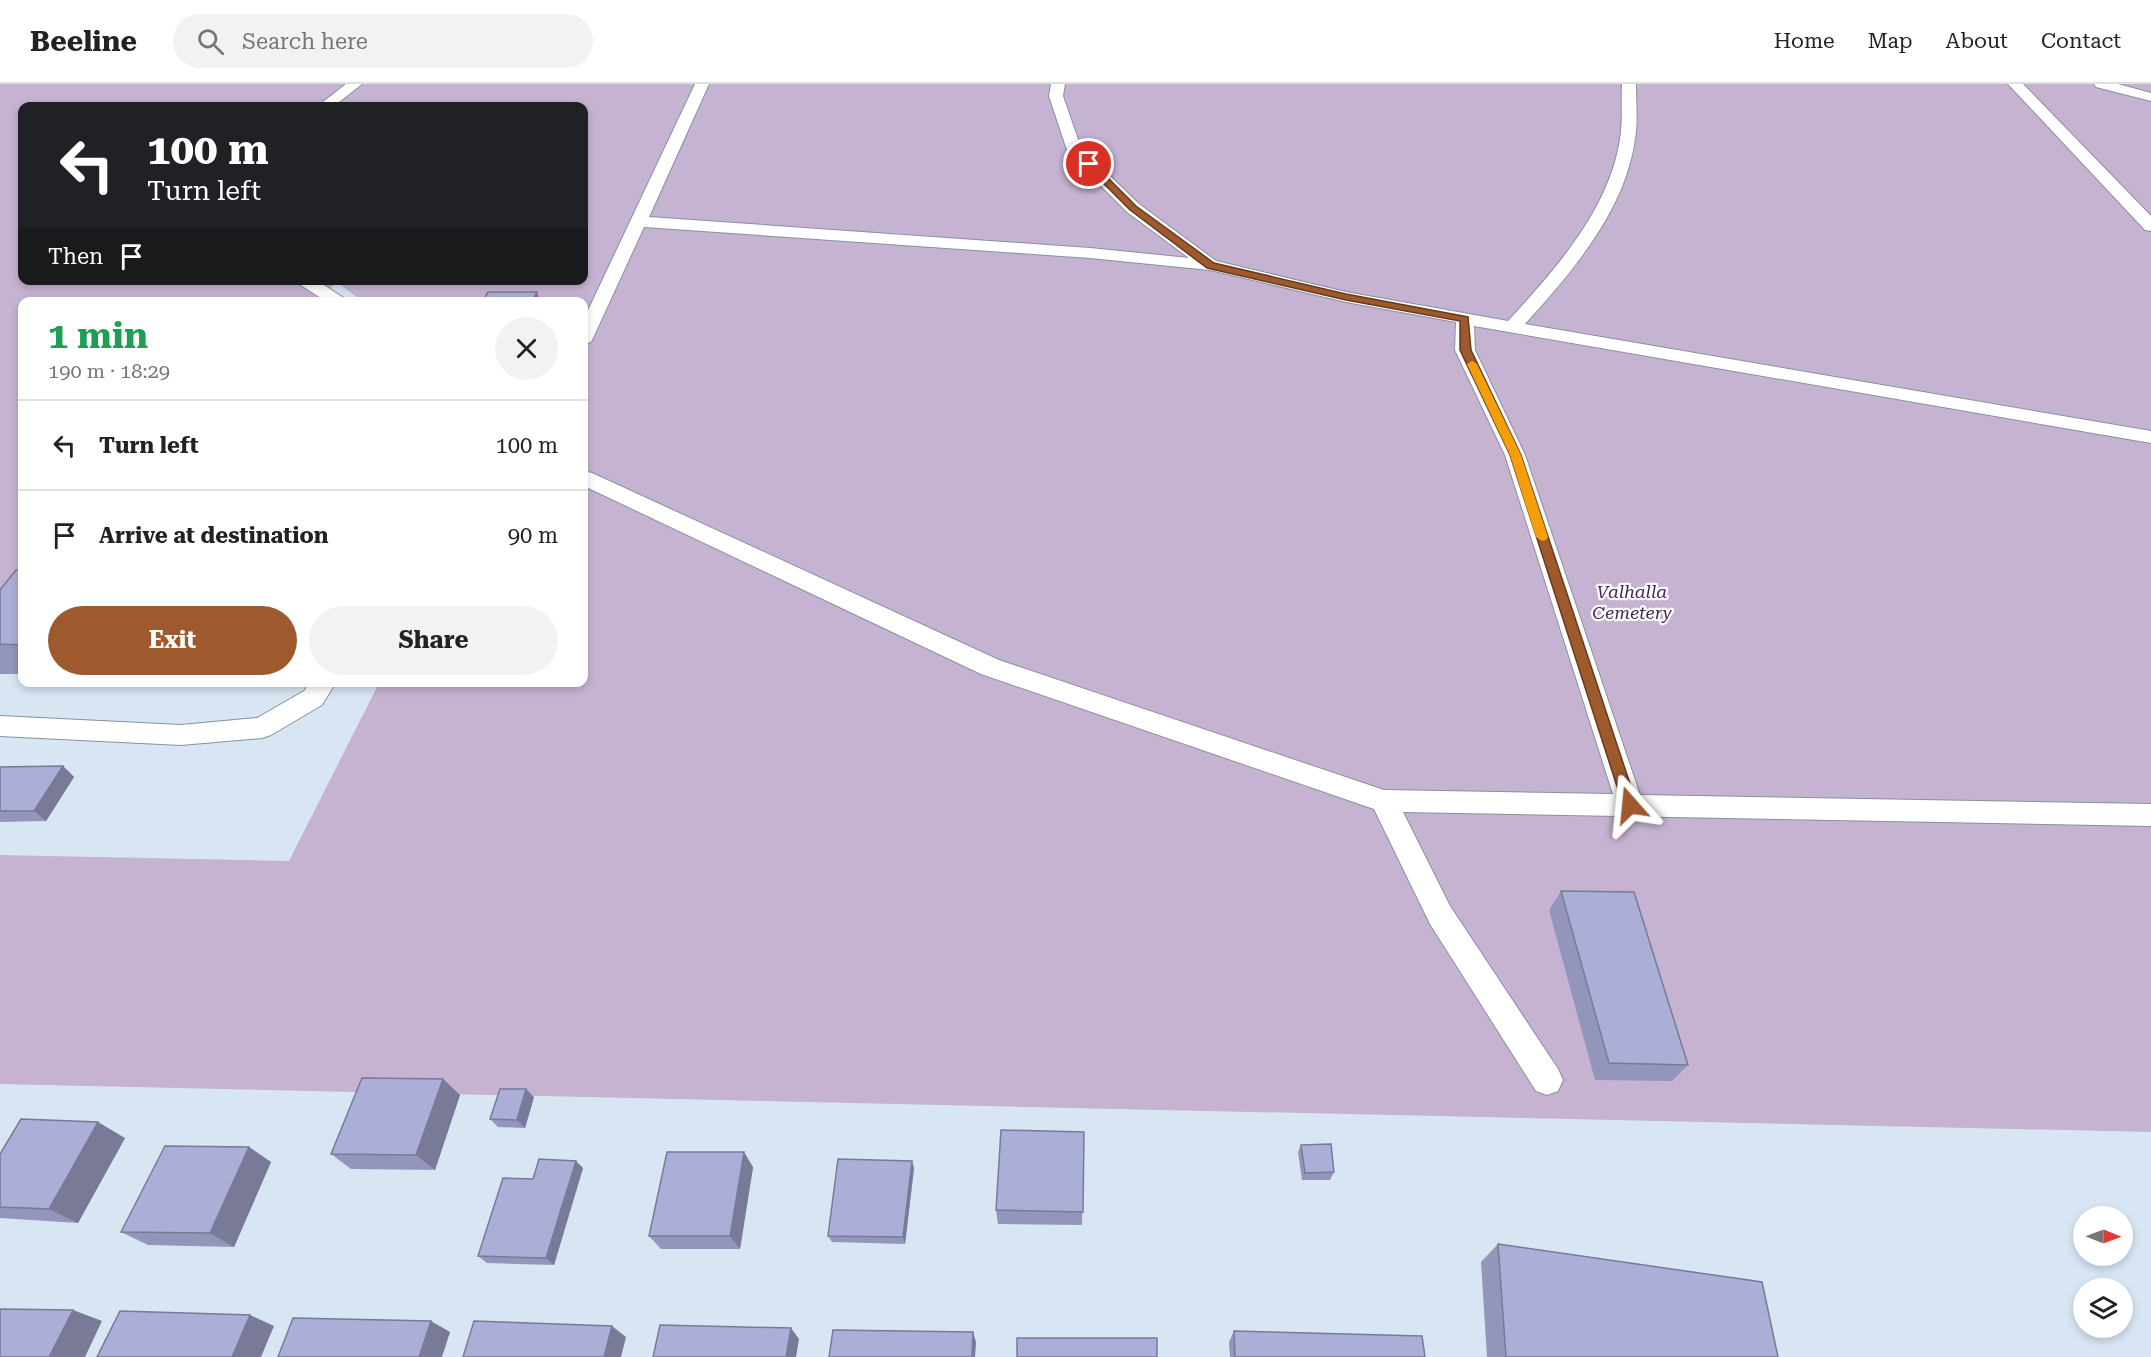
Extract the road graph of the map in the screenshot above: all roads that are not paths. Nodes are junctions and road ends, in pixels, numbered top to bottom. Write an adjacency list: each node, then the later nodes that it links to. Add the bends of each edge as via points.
1 (355, 84): 8 (lane)
2 (702, 84): 9 (lane)
3 (1058, 84): 11 (lane, via 1056,96 1074,150 1133,208)
4 (1629, 84): 15 (lane, via 1626,147 1599,219 1556,278)
5 (2015, 84): 10 (lane)
6 (2101, 84): 7 (lane)
7 (2151, 97)
8 (330, 102)
9 (638, 221): 11 (lane, via 1090,253); 16 (lane)
10 (2151, 226)
11 (1210, 266): 14 (lane)
12 (311, 285): 13 (lane)
13 (332, 297)
14 (1465, 319): 15 (lane); 22 (lane, via 1466,350 1515,455)
15 (1512, 327): 17 (lane)
16 (588, 329)
17 (2151, 437)
18 (588, 479): 21 (lane, via 990,667)
19 (321, 687): 20 (lane, via 313,698 262,728 181,735)
20 (0, 726)
21 (1384, 801): 22 (lane); 24 (lane, via 1440,915)
22 (1630, 805): 23 (lane)
23 (2151, 815)
24 (1547, 1080)

